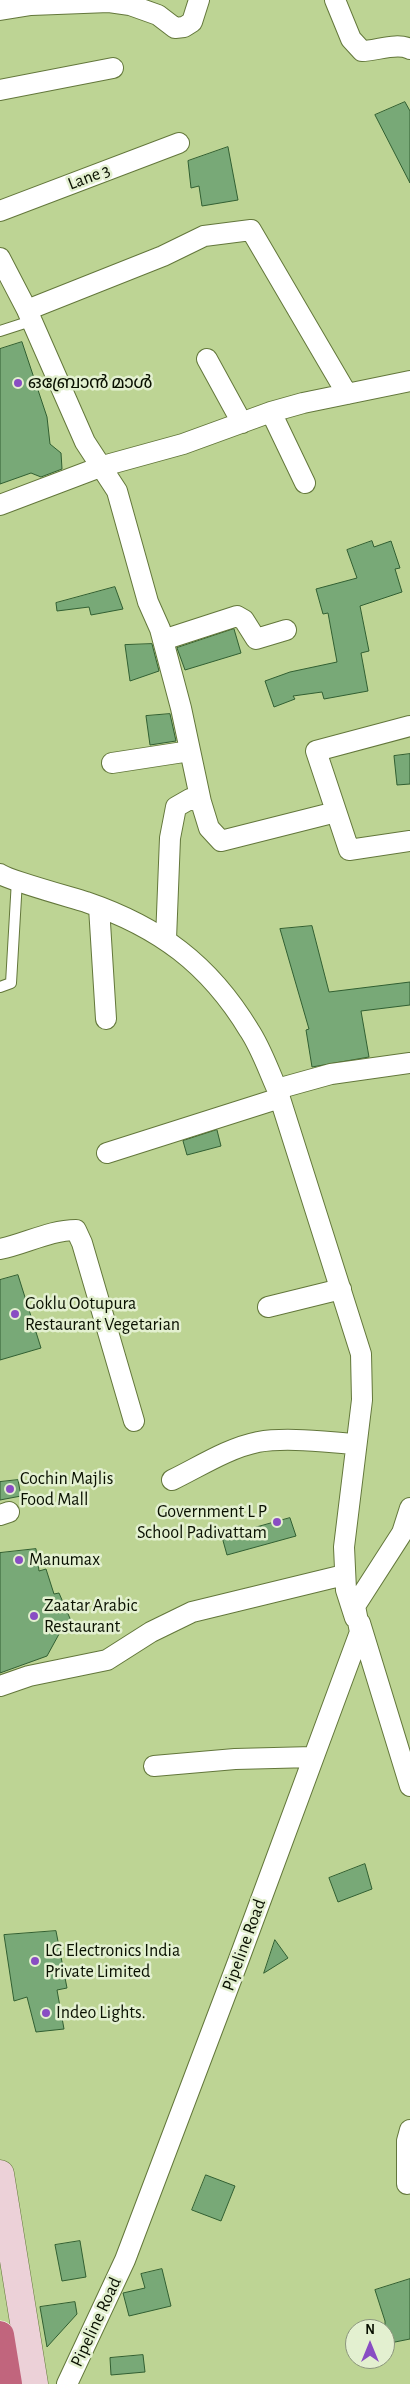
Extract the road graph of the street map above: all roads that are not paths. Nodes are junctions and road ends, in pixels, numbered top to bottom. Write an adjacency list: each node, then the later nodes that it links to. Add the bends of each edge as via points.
1 (198, 0): 3 (street, via 192,22 175,28 158,15 109,2)
2 (335, 0): 4 (street, via 351,39 362,51 405,46)
3 (0, 10)
4 (410, 49)
5 (113, 68): 6 (street)
6 (0, 90)
7 (179, 143): 8 (street, Lane 3)
8 (0, 211)
9 (0, 258): 10 (street)
10 (29, 315): 11 (lane); 14 (street, via 204,236 251,230); 17 (street, via 85,442)
11 (0, 331)
12 (207, 359): 16 (street)
13 (410, 381): 14 (street)
14 (347, 394): 15 (street)
15 (272, 412): 16 (street); 18 (street)
16 (242, 423): 17 (street, via 183,444)
17 (103, 466): 19 (street); 21 (street, via 117,491 148,602)
18 (305, 483)
19 (0, 505)
20 (286, 630): 21 (street, via 256,639 244,620 237,616)
21 (163, 640): 23 (street)
22 (410, 726): 26 (street, via 316,751)
23 (190, 751): 24 (street); 25 (street)
24 (112, 762)
25 (201, 802): 26 (street, via 209,828 221,841); 30 (street, via 190,799 176,806 170,838)
26 (336, 812): 27 (street, via 349,850)
27 (410, 841)
28 (8, 877): 29 (street); 31 (lane, via 11,983)
29 (99, 907): 30 (street); 32 (street)
30 (166, 939): 34 (street, via 206,972 244,1023)
31 (0, 987)
32 (106, 1019)
33 (410, 1063): 34 (street, via 331,1074)
34 (279, 1093): 35 (street); 37 (street)
35 (107, 1153)
36 (0, 1249): 39 (street, via 62,1230 76,1230)
37 (341, 1289): 38 (street); 40 (street, via 361,1354 362,1400)
38 (268, 1307)
39 (134, 1420)
40 (355, 1444): 41 (street, via 258,1442); 44 (street)
41 (172, 1480)
42 (410, 1508): 43 (street)
43 (406, 1534): 45 (street)
44 (344, 1575): 46 (street); 47 (street, via 192,1612 151,1632 107,1660 29,1676)
45 (354, 1606): 46 (street); 50 (street)
46 (360, 1632): 48 (street, Pipeline Road)
47 (0, 1686)
48 (313, 1757): 49 (street, via 235,1758); 57 (street, Pipeline Road, via 124,2260)
49 (154, 1766)
50 (410, 1786)
51 (410, 2130): 53 (street)
52 (0, 2174): 56 (street)
53 (407, 2184)
54 (0, 2335): 55 (highway)
55 (8, 2384)
56 (34, 2384)
57 (67, 2384)

